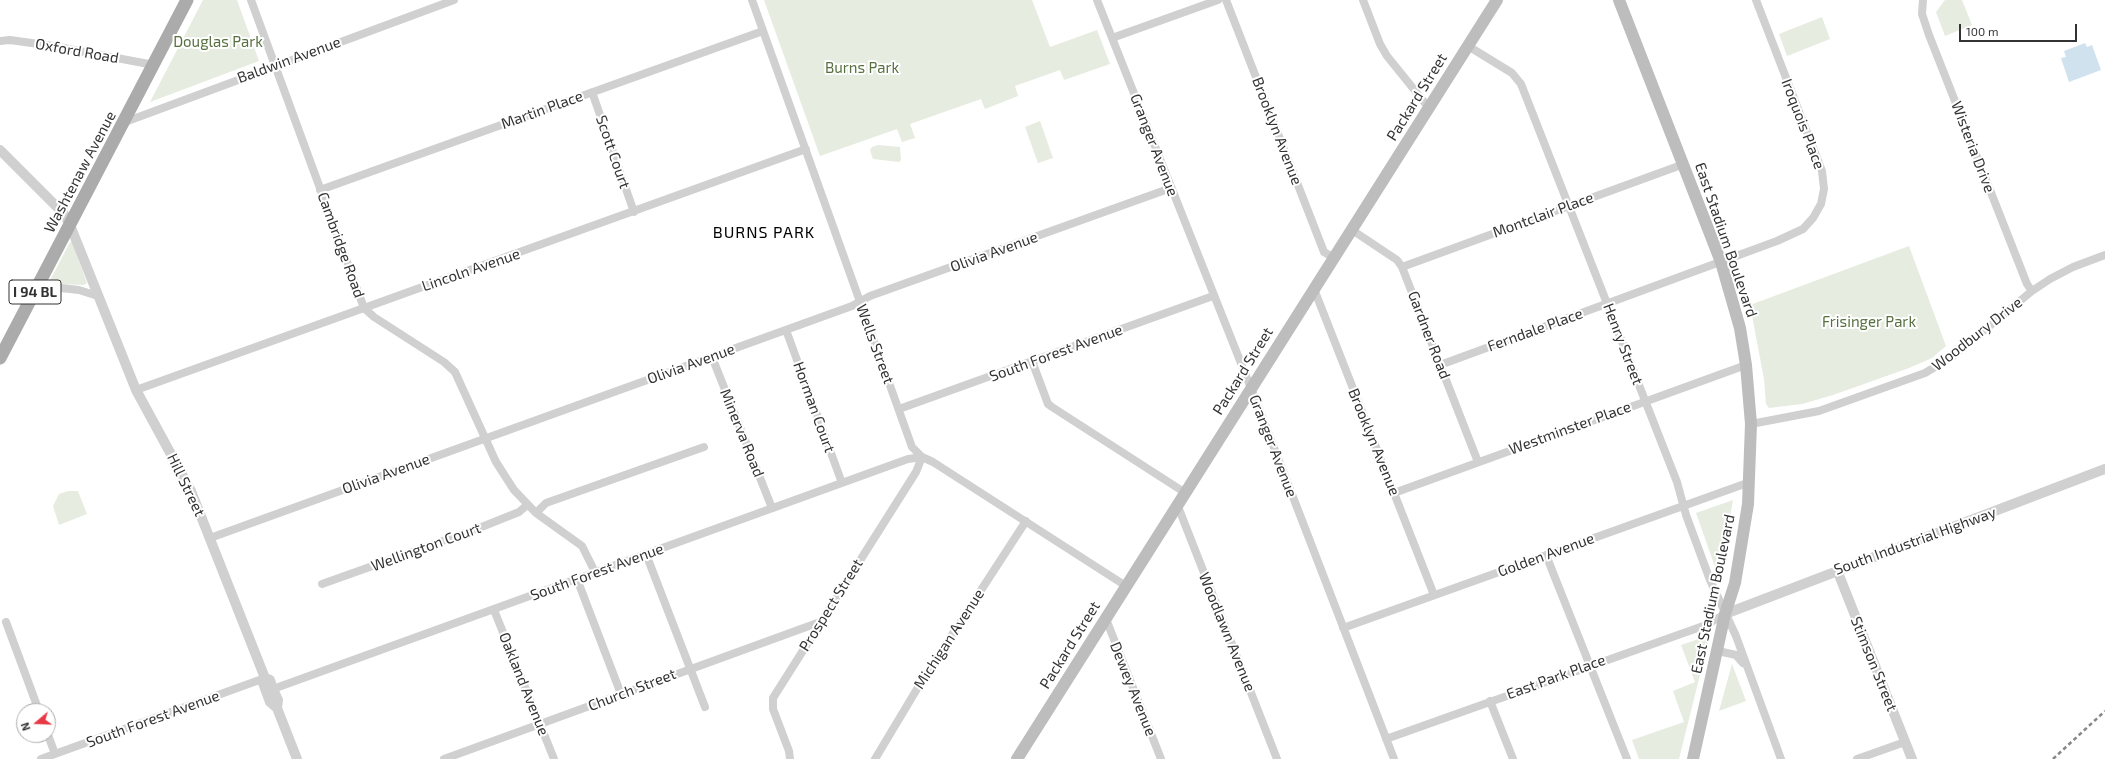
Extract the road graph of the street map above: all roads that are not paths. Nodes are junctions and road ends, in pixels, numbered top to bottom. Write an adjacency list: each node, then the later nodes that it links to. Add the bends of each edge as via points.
1 (187, 0): 17 (main road, Washtenaw Avenue / I 94 BL)
2 (251, 0): 18 (street, Cambridge Road)
3 (454, 0): 18 (street, Baldwin Avenue)
4 (752, 0): 13 (street, Wells Street)
5 (1097, 0): 14 (street, Granger Avenue)
6 (1218, 0): 14 (street)
7 (1226, 0): 32 (street, Brooklyn Avenue, via 1324,252)
8 (1363, 0): 20 (street, via 1387,56)
9 (1619, 0): 24 (main road, East Stadium Boulevard)
10 (1756, 0): 33 (street, Iroquois Place, via 1817,155 1824,189 1822,204 1803,229 1777,242)
11 (1923, 0): 36 (street, Wisteria Drive, via 1922,14 1929,35 2027,284)
12 (1494, 2): 16 (main road, Packard Street)
13 (763, 30): 19 (street, Martin Place); 22 (street, Wells Street)
14 (1112, 38): 25 (street, Granger Avenue)
15 (0, 41): 17 (street, Oxford Road, via 53,46)
16 (1468, 46): 20 (main road, Packard Street); 27 (street, Henry Street, via 1518,78)
17 (154, 65): 21 (main road, Washtenaw Avenue / I 94 BL)
18 (274, 66): 21 (street, Baldwin Avenue); 26 (street, Cambridge Road)
19 (592, 92): 26 (street, Martin Place); 28 (street, Scott Court)
20 (1429, 108): 30 (main road, Packard Street)
21 (125, 122): 29 (main road, Washtenaw Avenue / I 94 BL)
22 (806, 149): 28 (street, Lincoln Avenue); 40 (street, Wells Street)
23 (0, 150): 29 (street, Hill Street, via 64,214)
24 (1684, 164): 27 (street, Montclair Place); 33 (main road, East Stadium Boulevard)
25 (1171, 188): 38 (street, Granger Avenue); 40 (street, Olivia Avenue)
26 (320, 190): 42 (street, Cambridge Road)
27 (1568, 206): 34 (street, Montclair Place); 41 (street, Henry Street)
28 (634, 212): 42 (street, Lincoln Avenue)
29 (70, 225): 37 (street, Hill Street); 39 (main road, Washtenaw Avenue / I 94 BL)
30 (1352, 230): 32 (main road, Packard Street); 34 (street, Gardner Road, via 1397,260)
31 (2105, 255): 36 (street, Woodbury Drive, via 2072,267)
32 (1334, 258): 35 (main road, Packard Street)
33 (1721, 262): 41 (street, Ferndale Place); 48 (main road, East Stadium Boulevard, via 1740,328)
34 (1402, 267): 47 (street, Gardner Road)
35 (1314, 289): 49 (main road, Packard Street); 62 (street, Brooklyn Avenue)
36 (2032, 291): 53 (street, Woodbury Drive, via 1953,356 1925,373 1819,411)
37 (98, 296): 39 (street, via 61,288 44,292); 50 (street, Hill Street)
38 (1213, 296): 46 (street, South Forest Avenue); 49 (street, Granger Avenue)
39 (31, 300): 45 (main road, Washtenaw Avenue / I 94 BL)
40 (859, 302): 43 (street, Olivia Avenue); 52 (street, Wells Street)
41 (1607, 303): 47 (street, Ferndale Place); 51 (street, Henry Street)
42 (364, 308): 50 (street, Lincoln Avenue); 54 (street, Cambridge Road, via 455,372)
43 (786, 330): 44 (street, Olivia Avenue); 60 (street, Horman Court)
44 (712, 357): 54 (street, Olivia Avenue); 66 (street, Minerva Road)
45 (0, 358)
46 (1032, 361): 52 (street, South Forest Avenue); 61 (street, via 1050,406)
47 (1440, 365): 57 (street, Gardner Road)
48 (1746, 365): 51 (street, Westminster Place); 53 (main road, East Stadium Boulevard)
49 (1251, 388): 61 (main road, Packard Street); 83 (street, Granger Avenue)
50 (136, 390): 69 (street, Hill Street, via 191,491)
51 (1644, 400): 57 (street, Westminster Place); 65 (street, Henry Street)
52 (899, 409): 56 (street, Wells Street, via 912,447)
53 (1751, 424): 59 (main road, East Stadium Boulevard)
54 (486, 438): 64 (street, Cambridge Road, via 503,474); 69 (street, Olivia Avenue)
55 (704, 447): 67 (street, via 546,503)
56 (922, 456): 60 (street, South Forest Avenue); 68 (street, Wells Street); 82 (street, Prospect Street, via 916,472)
57 (1478, 462): 62 (street, Westminster Place)
58 (2105, 470): 72 (street, South Industrial Highway)
59 (1750, 482): 65 (street, Golden Avenue); 79 (main road, East Stadium Boulevard, via 1735,583)
60 (842, 483): 66 (street, South Forest Avenue)
61 (1184, 492): 63 (main road, Packard Street)
62 (1394, 493): 77 (street, Brooklyn Avenue)
63 (1177, 504): 76 (main road, Packard Street); 110 (street, Woodlawn Avenue)
64 (527, 505): 67 (street, Cambridge Road); 75 (street, Wellington Court, via 519,512 479,528)
65 (1684, 505): 71 (street, Golden Avenue); 79 (street, Henry Street, via 1710,580)
66 (772, 508): 70 (street, South Forest Avenue)
67 (536, 513): 73 (street, Cambridge Road, via 582,546)
68 (1026, 521): 76 (street, Wells Street); 107 (street, Michigan Avenue)
69 (210, 538): 88 (street, Hill Street)
70 (646, 554): 73 (street, South Forest Avenue); 87 (street)
71 (1546, 555): 77 (street, Golden Avenue); 85 (street)
72 (1837, 570): 79 (street, South Industrial Highway); 97 (street, Stimson Street)
73 (596, 572): 74 (street, South Forest Avenue)
74 (577, 579): 78 (street, South Forest Avenue); 90 (street)
75 (322, 584)
76 (1126, 586): 80 (main road, Packard Street)
77 (1434, 595): 83 (street, Golden Avenue)
78 (494, 610): 89 (street, South Forest Avenue); 95 (street, Oakland Avenue)
79 (1725, 614): 84 (main road, East Stadium Boulevard); 85 (street, East Park Place, via 1706,625); 86 (street, Henry Street, via 1736,636)
80 (1106, 619): 108 (main road, Packard Street); 109 (street, Dewey Avenue)
81 (6, 622): 92 (street)
82 (820, 622): 87 (street, Church Street); 106 (street, Prospect Street, via 776,692 772,703)
83 (1343, 628): 96 (street, Granger Avenue)
84 (1718, 652): 86 (street, via 1736,656); 114 (main road, East Stadium Boulevard)
85 (1590, 666): 91 (street, East Park Place); 113 (street)
86 (1746, 667): 115 (street, Henry Street)
87 (691, 668): 90 (street, Church Street); 93 (street)
88 (264, 681): 89 (street, Hill Street, via 270,680); 94 (street, Hill Street, via 270,702); 99 (street, South Forest Avenue)
89 (274, 689): 94 (street, Hill Street, via 278,700)
90 (621, 694): 95 (street, Church Street)
91 (1490, 701): 96 (street, East Park Place); 112 (street)
92 (36, 703)
93 (705, 707)
94 (277, 708): 103 (street, Hill Street)
95 (540, 724): 104 (street, Church Street); 105 (street, Oakland Avenue)
96 (1386, 739): 111 (street, Granger Avenue)
97 (1905, 742): 116 (street); 117 (street, Stimson Street)
98 (51, 743): 100 (street)
99 (64, 751): 100 (street, South Forest Avenue); 102 (street)
100 (55, 754): 101 (street, South Forest Avenue)
101 (41, 759)
102 (67, 759)
103 (297, 759)
104 (444, 759)
105 (554, 759)
106 (790, 759)
107 (874, 759)
108 (1016, 759)
109 (1161, 759)
110 (1277, 759)
111 (1394, 759)
112 (1513, 759)
113 (1627, 759)
114 (1693, 759)
115 (1781, 759)
116 (1857, 759)
117 (1912, 759)

